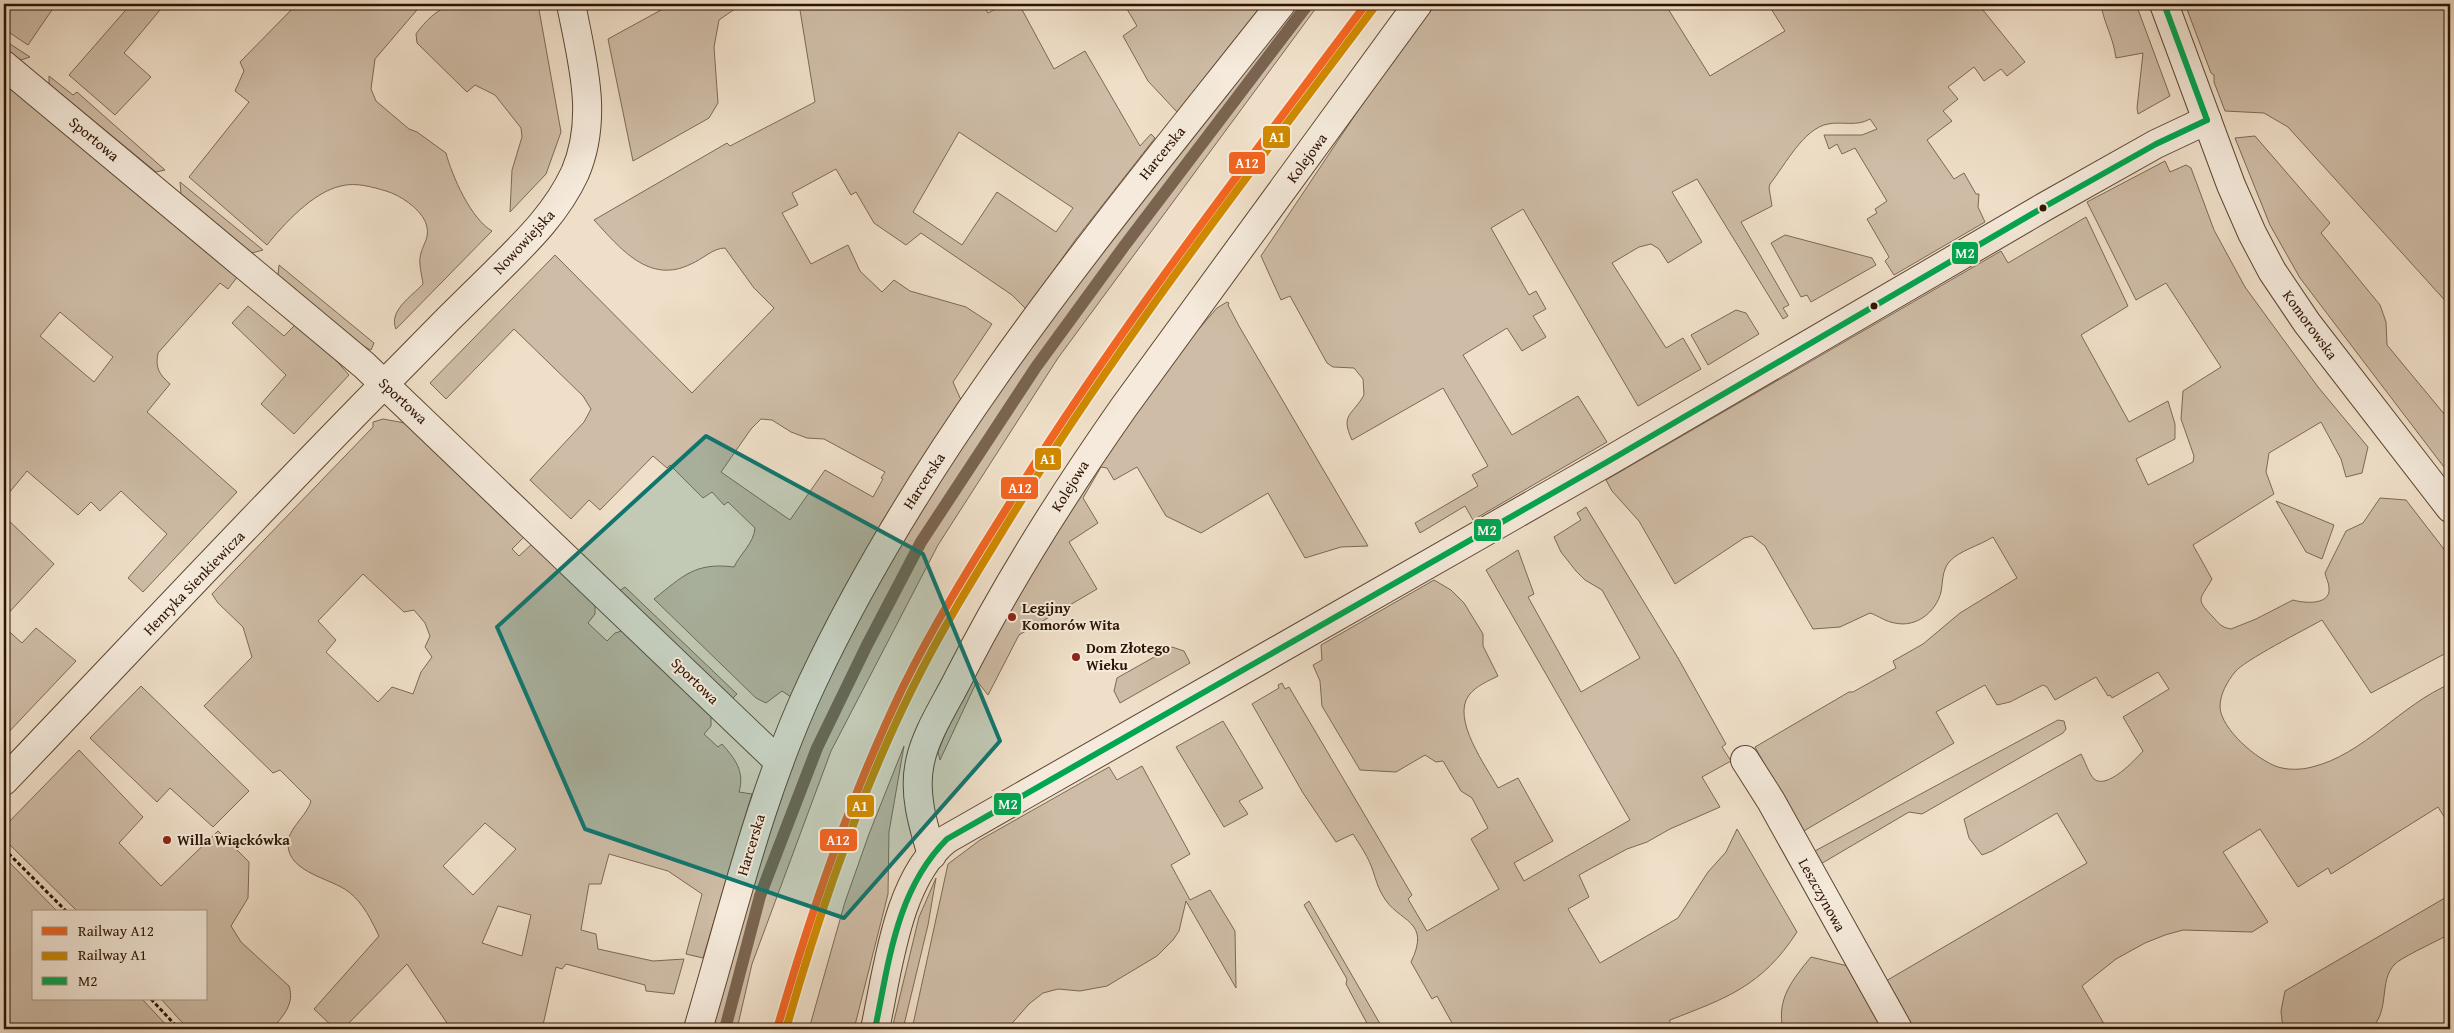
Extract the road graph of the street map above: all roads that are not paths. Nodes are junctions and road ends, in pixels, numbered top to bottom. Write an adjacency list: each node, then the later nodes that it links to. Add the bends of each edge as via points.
1 (571, 4): 7 (street, Nowowiejska, via 588,88 588,115 584,145 567,189 544,224)
2 (1281, 4): 10 (street, Harcerska, via 1094,238 1020,338 932,467 850,606 811,685)
3 (1418, 4): 12 (street, Kolejowa, via 1107,431 1010,582 940,716 920,762 918,798)
4 (2164, 4): 6 (street, Komorowska)
5 (4, 65): 7 (street, Sportowa)
6 (2207, 120): 8 (street, Komorowska, via 2243,213 2282,288); 12 (street, via 2156,144 2044,207 1607,462 947,839)
7 (384, 384): 10 (street, Sportowa); 11 (street, Henryka Sienkiewicza)
8 (2450, 508)
9 (1745, 760): 15 (street, Leszczynowa)
10 (779, 762): 13 (street, Harcerska, via 749,849)
11 (4, 781)
12 (932, 855): 14 (street, via 907,892)
13 (698, 1029)
14 (875, 1029)
15 (1898, 1029)

